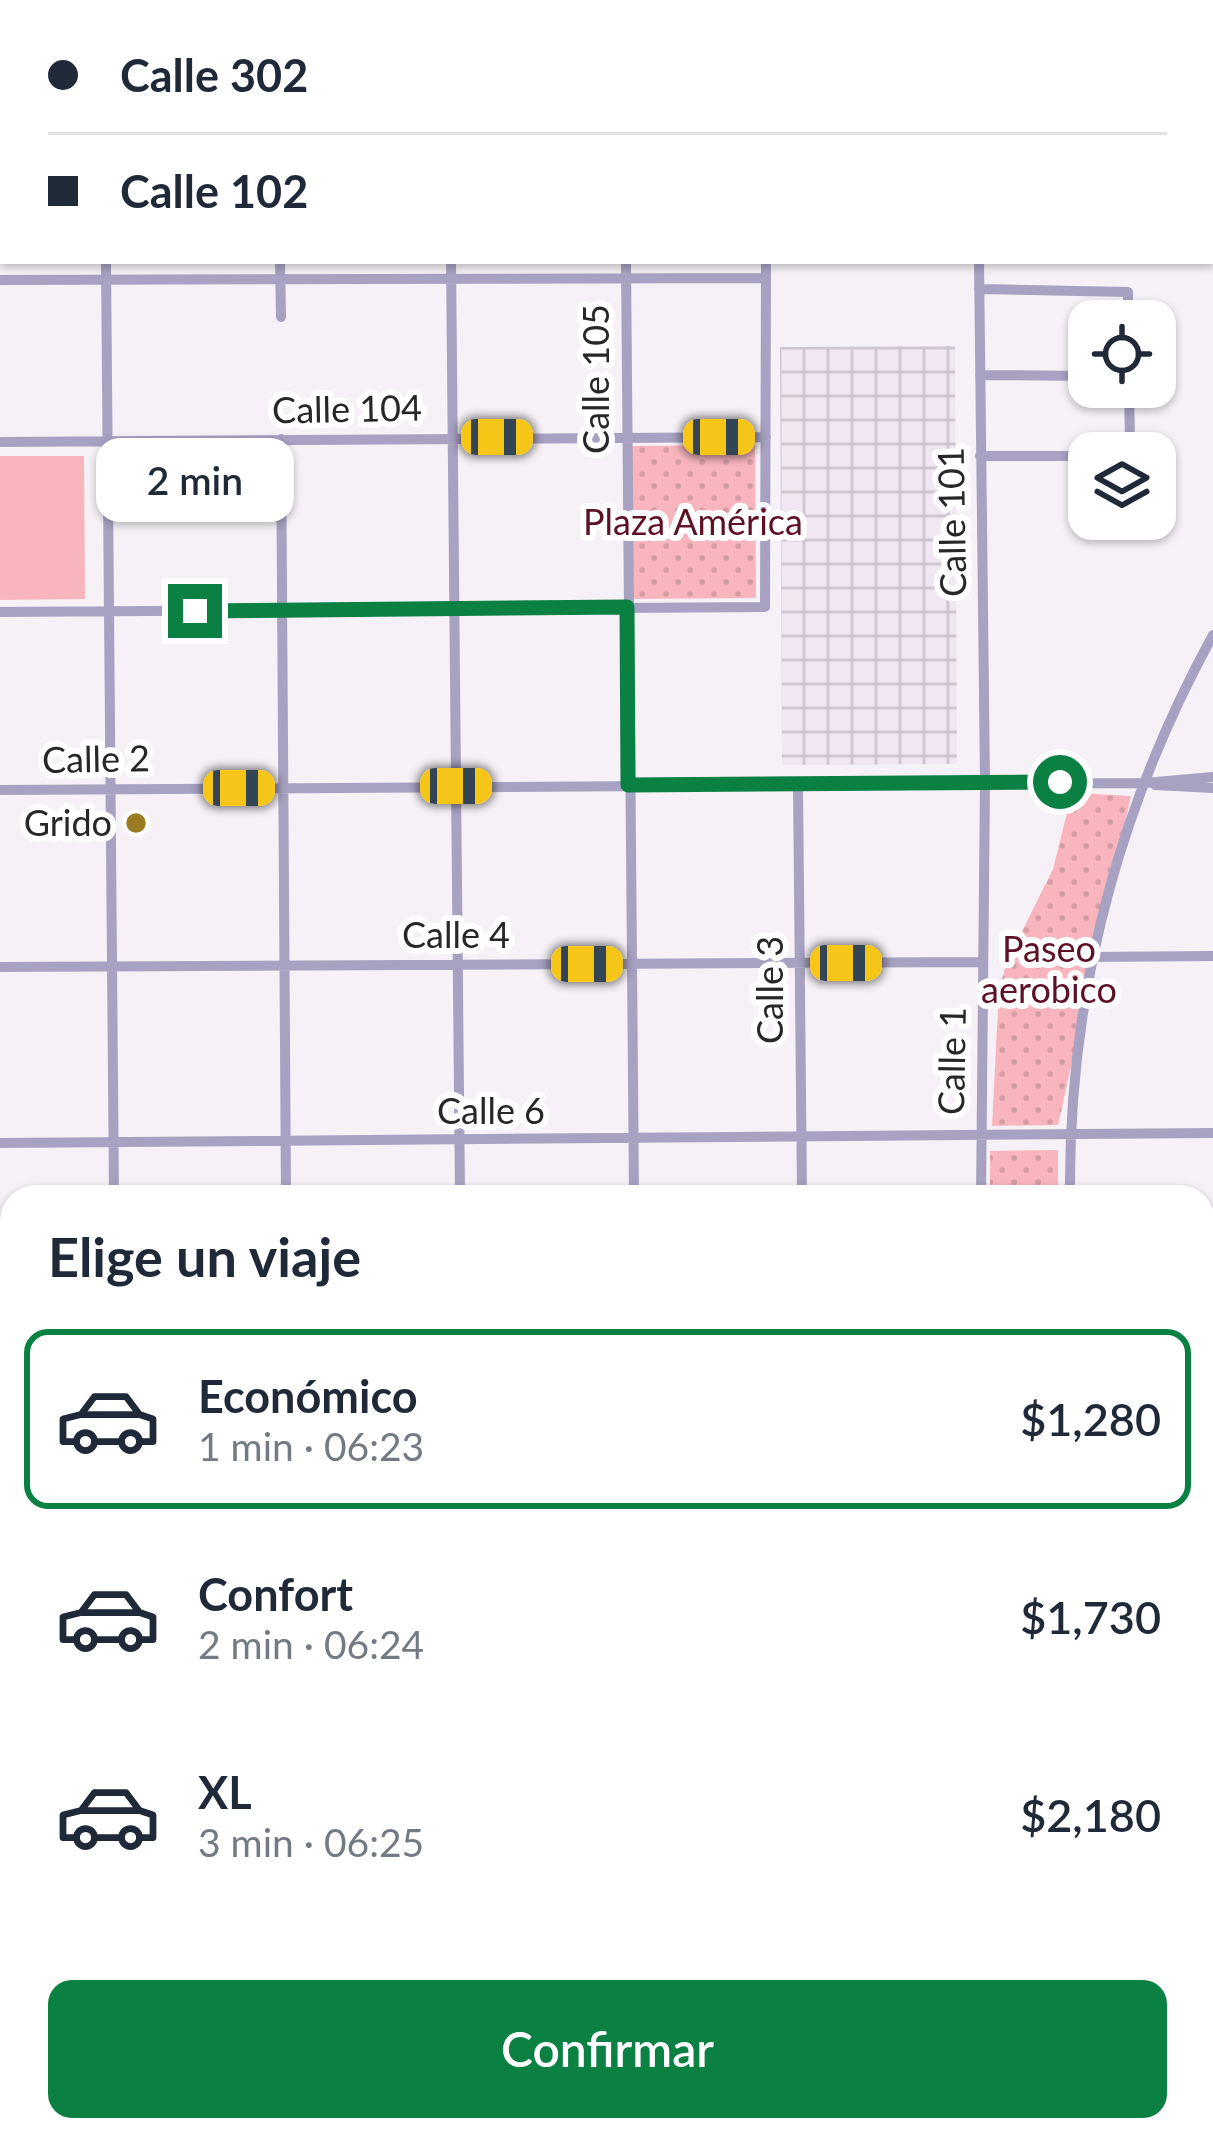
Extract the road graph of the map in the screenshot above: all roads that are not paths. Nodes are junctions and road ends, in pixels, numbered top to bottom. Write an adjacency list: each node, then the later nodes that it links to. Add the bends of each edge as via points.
1 (106, 264): 12 (street)
2 (280, 264): 7 (street)
3 (452, 264): 8 (street)
4 (626, 264): 9 (street, Calle 105)
5 (766, 264): 10 (street)
6 (979, 264): 13 (street, Calle 101)
7 (280, 278): 8 (street); 12 (street); 15 (street)
8 (452, 278): 9 (street); 18 (street)
9 (626, 278): 10 (street); 19 (street, Calle 105)
10 (766, 278): 20 (street)
11 (0, 280): 12 (street)
12 (106, 280): 22 (street)
13 (979, 289): 14 (street, via 1128,292); 16 (street, Calle 101)
14 (1128, 300)
15 (281, 317)
16 (980, 374): 17 (street); 24 (street, Calle 101)
17 (1068, 376)
18 (455, 437): 19 (street, Calle 104); 21 (street, Calle 104); 27 (street)
19 (626, 437): 20 (street, Calle 104); 26 (street, Calle 105)
20 (766, 437): 26 (street, via 765,607)
21 (281, 440): 22 (street, Calle 104); 28 (street)
22 (107, 441): 23 (street, Calle 104); 29 (street)
23 (0, 442)
24 (980, 455): 25 (street); 33 (street, Calle 101)
25 (1068, 456)
26 (627, 607): 27 (street); 36 (street, Calle 105)
27 (457, 608): 28 (street); 37 (street)
28 (281, 610): 29 (street); 38 (street)
29 (108, 611): 30 (street); 40 (street)
30 (0, 612)
31 (1213, 635): 35 (street)
32 (1213, 777): 35 (street)
33 (985, 782): 34 (street, Calle 2); 35 (street, Calle 2); 44 (street, Calle 1)
34 (798, 783): 36 (street, Calle 2); 45 (street, Calle 3)
35 (1145, 783): 39 (street); 43 (street)
36 (628, 785): 37 (street, Calle 2); 46 (street, Calle 105)
37 (456, 786): 38 (street, Calle 2); 48 (street)
38 (282, 788): 40 (street, Calle 2); 47 (street)
39 (1213, 788)
40 (110, 789): 41 (street, Calle 2); 49 (street)
41 (0, 790)
42 (1213, 956): 43 (street)
43 (1089, 957): 52 (street)
44 (983, 962): 45 (street, Calle 4); 53 (street, Calle 1)
45 (800, 963): 46 (street, Calle 4); 54 (street, Calle 3)
46 (631, 964): 48 (street, Calle 4); 55 (street, Calle 105)
47 (282, 965): 48 (street, Calle 4); 49 (street, Calle 4); 58 (street)
48 (457, 965): 56 (street)
49 (112, 966): 50 (street, Calle 4); 57 (street)
50 (0, 967)
51 (1213, 1133): 52 (street, Calle 6)
52 (1069, 1136): 53 (street, Calle 6); 66 (street)
53 (981, 1138): 54 (street, Calle 6); 65 (street, Calle 1)
54 (800, 1139): 55 (street, Calle 6); 64 (street, Calle 3)
55 (633, 1140): 56 (street, Calle 6); 63 (street, Calle 105)
56 (458, 1141): 58 (street, Calle 6); 62 (street)
57 (114, 1142): 58 (street, Calle 6); 59 (street, Calle 6); 60 (street)
58 (285, 1142): 61 (street)
59 (0, 1143)
60 (115, 1185)
61 (286, 1185)
62 (460, 1185)
63 (634, 1185)
64 (802, 1185)
65 (981, 1185)
66 (1070, 1185)

